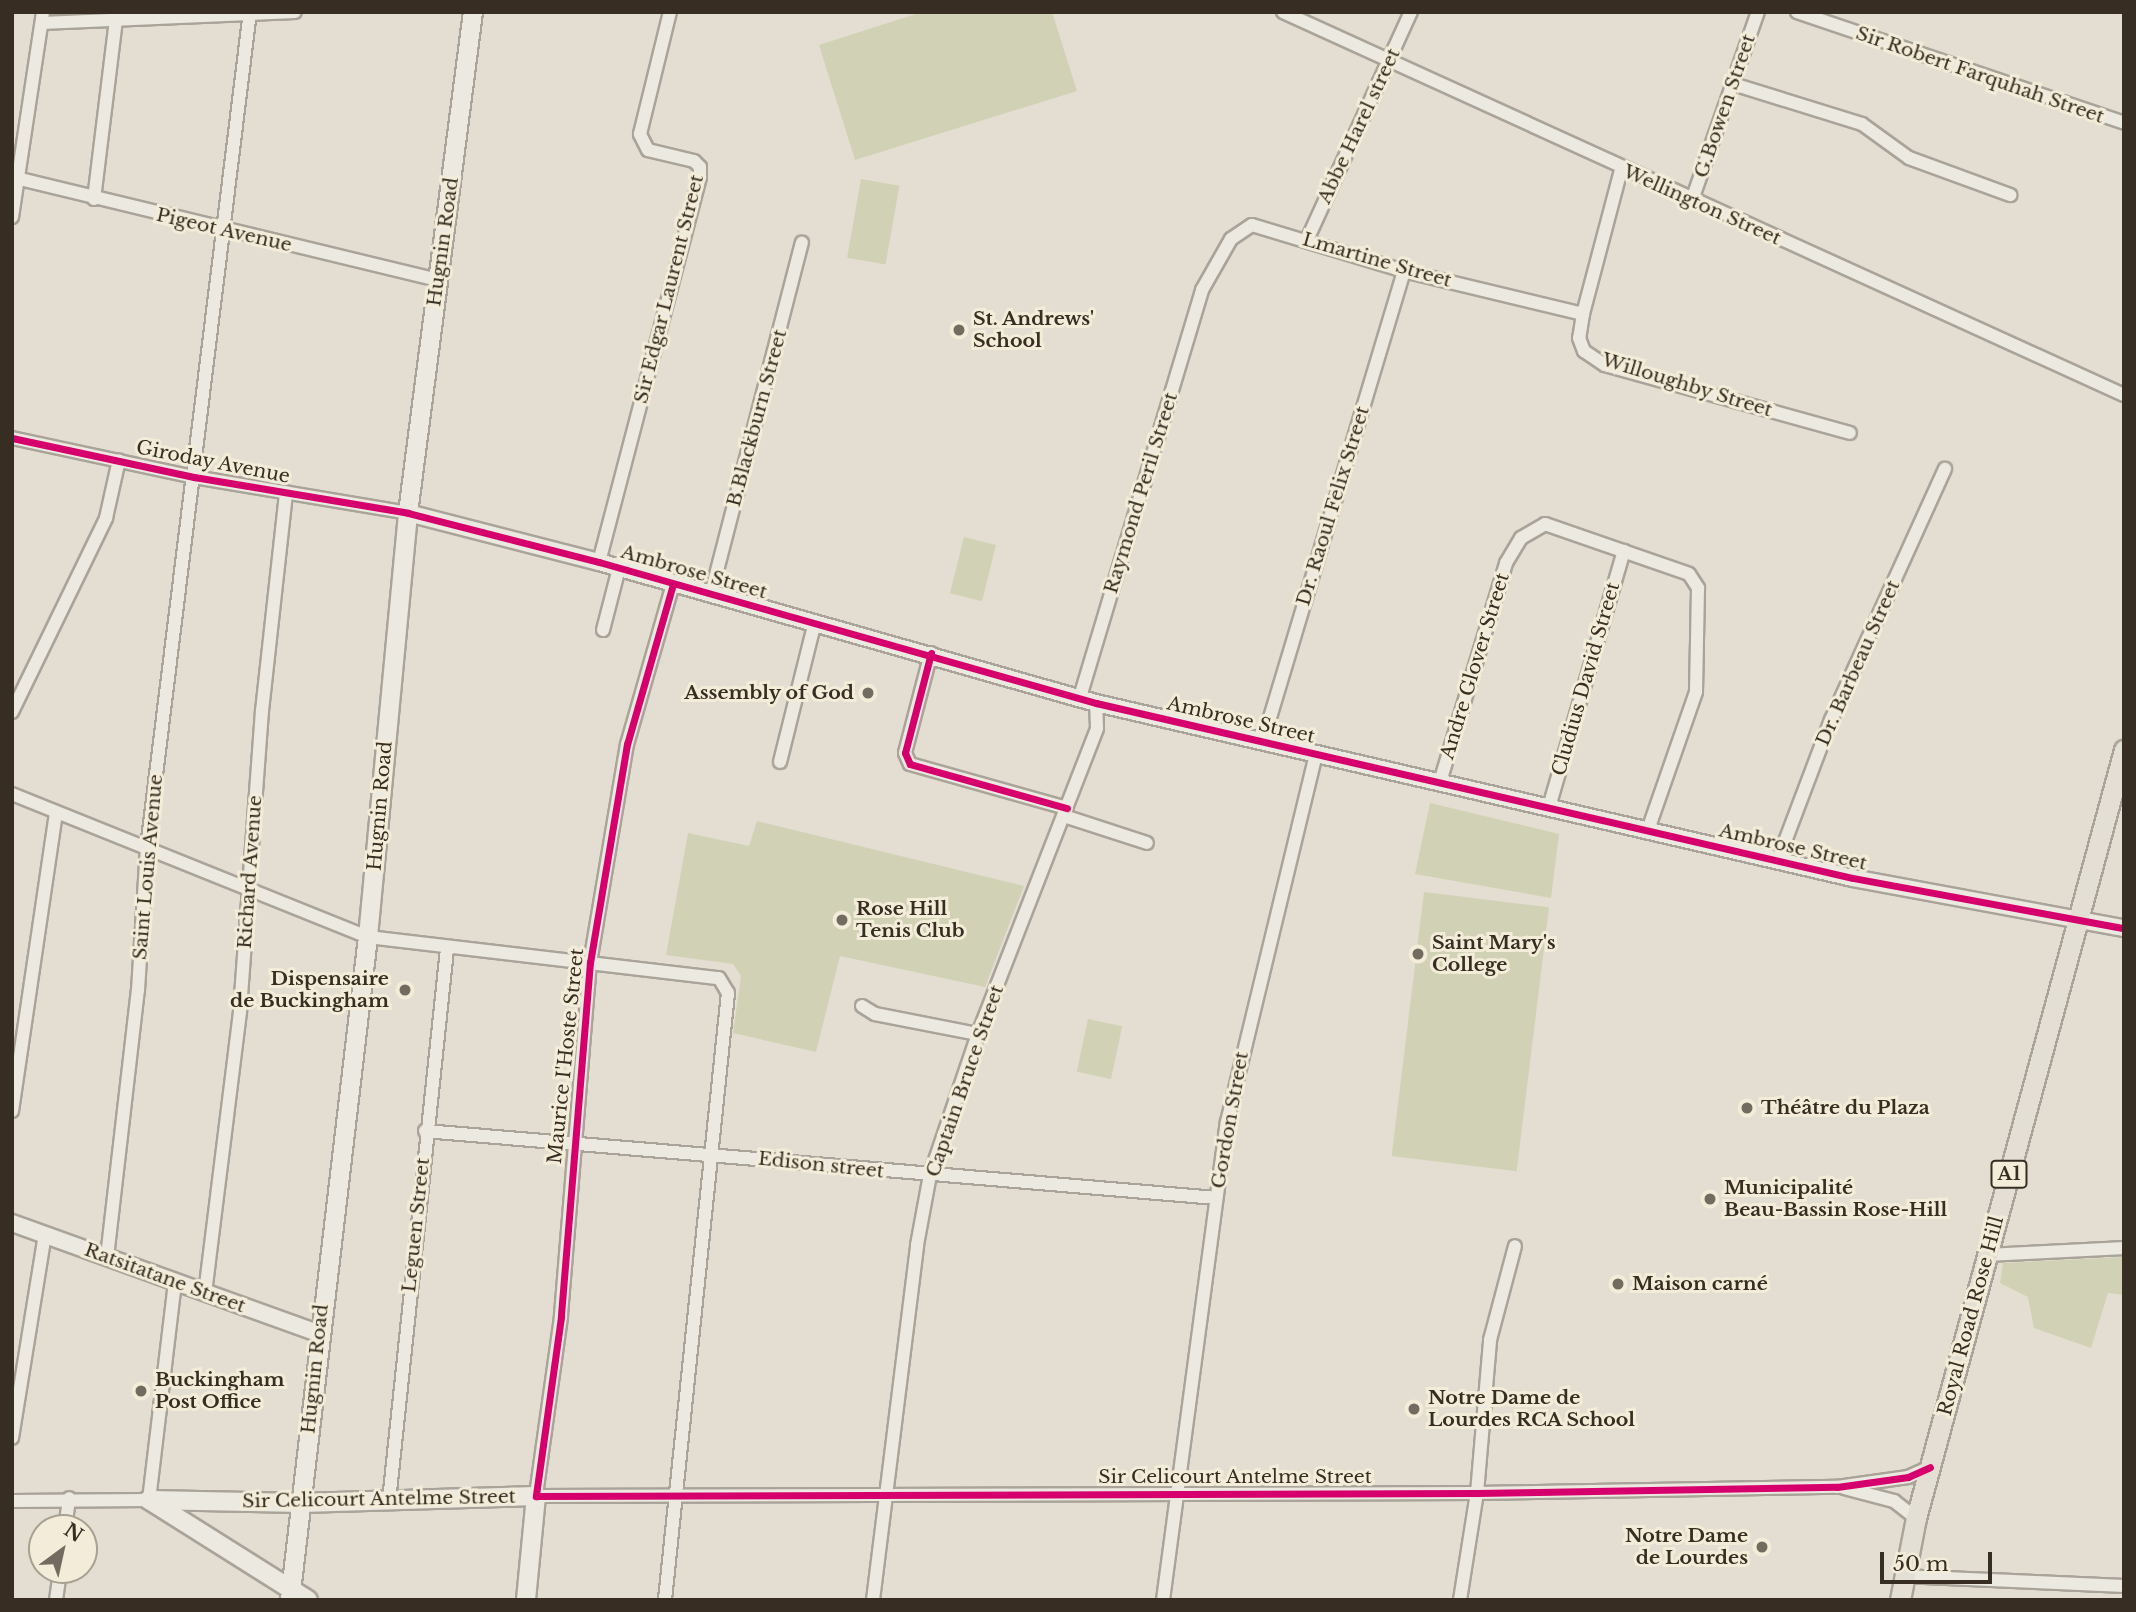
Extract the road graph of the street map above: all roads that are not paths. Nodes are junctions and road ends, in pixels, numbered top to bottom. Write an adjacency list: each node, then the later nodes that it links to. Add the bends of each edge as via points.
1 (295, 12): 8 (street)
2 (473, 12): 25 (main road, Hugnin Road)
3 (670, 12): 37 (street, Sir Edgar Laurent Street, via 639,134 648,150 694,161 700,167 700,177)
4 (1283, 12): 12 (street, Wellington Street)
5 (1411, 12): 12 (street, Abbe Harel street)
6 (1758, 12): 13 (street, G.Bowen Street)
7 (1797, 12): 14 (street, Sir Robert Farquhah Street)
8 (250, 14): 9 (street); 21 (street, Saint Louis Avenue)
9 (135, 16): 11 (street)
10 (42, 18): 11 (street); 16 (street)
11 (116, 21): 18 (street)
12 (1388, 63): 15 (street, Wellington Street); 22 (street, Abbe Harel street)
13 (1733, 84): 17 (street, via 1862,124 1909,158); 19 (street, G.Bowen Street)
14 (2124, 124)
15 (1621, 170): 19 (street, Wellington Street); 27 (street, Willoughby Street)
16 (14, 178): 18 (street, Pigeot Avenue); 20 (street)
17 (2010, 195)
18 (94, 199): 21 (street, Pigeot Avenue)
19 (1692, 200): 28 (street, Wellington Street)
20 (12, 217)
21 (224, 230): 25 (street, Pigeot Avenue); 33 (street, Saint Louis Avenue)
22 (1307, 240): 24 (street, Lmartine Street); 26 (street, Lmartine Street, via 1252,225 1231,239)
23 (802, 243): 40 (street, B.Blackburn Street)
24 (1404, 271): 27 (street, Lmartine Street); 47 (street, Dr. Raoul Felix Street)
25 (437, 280): 35 (main road, Hugnin Road)
26 (1202, 289): 44 (street, Raymond Peril Street)
27 (1583, 314): 29 (street, Willoughby Street, via 1579,338 1584,351 1605,365)
28 (2124, 395)
29 (1850, 433)
30 (12, 438): 31 (street, Giroday Avenue)
31 (119, 460): 33 (street, Giroday Avenue); 46 (street, via 106,518)
32 (1945, 469): 59 (street, Dr. Barbeau Street, via 1831,720)
33 (194, 477): 34 (street, Giroday Avenue); 58 (street, Saint Louis Avenue)
34 (286, 492): 35 (street, Giroday Avenue); 60 (street, Richard Avenue, via 261,711)
35 (408, 513): 37 (street, Ambrose Street); 63 (main road, Hugnin Road)
36 (1624, 551): 51 (street, Andre Glover Street, via 1545,524 1521,538 1506,563); 53 (street, Cludius David Street); 56 (street, Andre Glover Street, via 1689,574 1698,588 1696,692)
37 (599, 562): 38 (street, Ambrose Street)
38 (619, 568): 39 (street, Ambrose Street); 42 (street)
39 (673, 584): 40 (street, Ambrose Street); 65 (street, Maurice I'Hoste Street, via 627,744)
40 (711, 594): 41 (street, Ambrose Street)
41 (815, 622): 43 (street, Ambrose Street); 50 (street)
42 (603, 630)
43 (930, 653): 44 (street, Ambrose Street); 54 (street, via 905,753 910,764)
44 (1080, 697): 45 (street, Ambrose Street)
45 (1096, 703): 47 (street, Ambrose Street); 54 (street, Captain Bruce Street, via 1097,728)
46 (12, 712)
47 (1263, 741): 49 (street, Ambrose Street)
48 (2124, 750): 61 (main road, Royal Road Rose Hill / A1)
49 (1316, 754): 51 (street, Ambrose Street); 73 (street, Gordon Street, via 1258,981 1227,1122)
50 (780, 762)
51 (1440, 782): 53 (street, Ambrose Street)
52 (12, 794): 55 (street)
53 (1549, 807): 56 (street, Ambrose Street)
54 (1065, 812): 57 (street); 67 (street, Captain Bruce Street)
55 (56, 814): 58 (street); 68 (street)
56 (1648, 830): 59 (street, Ambrose Street)
57 (1147, 843)
58 (147, 848): 60 (street); 79 (street, Saint Louis Avenue, via 138,990)
59 (1778, 860): 61 (street, Ambrose Street)
60 (248, 890): 63 (street); 81 (street, Richard Avenue, via 240,1010)
61 (2076, 918): 62 (street, Ambrose Street); 78 (main road, Royal Road Rose Hill / A1)
62 (2124, 928)
63 (368, 937): 64 (street); 82 (main road, Hugnin Road)
64 (447, 949): 65 (street); 69 (street, Leguen Street)
65 (590, 962): 70 (street, Maurice I'Hoste Street); 71 (street, via 719,978 728,993)
66 (862, 1006): 67 (street, via 875,1014)
67 (978, 1034): 72 (street, Captain Bruce Street)
68 (12, 1111)
69 (425, 1132): 70 (street, Edison street); 94 (street, Leguen Street)
70 (572, 1141): 71 (street, Edison street); 90 (street, Maurice I'Hoste Street, via 561,1317)
71 (714, 1155): 72 (street, Edison street); 89 (street)
72 (930, 1175): 73 (street, Edison street); 86 (street, Captain Bruce Street)
73 (1216, 1198): 87 (street, Gordon Street)
74 (12, 1223): 75 (street, Ratsitatane Street)
75 (45, 1235): 79 (street, Ratsitatane Street); 83 (street)
76 (1516, 1246): 88 (street, via 1490,1340)
77 (2124, 1248): 78 (street)
78 (1988, 1255): 84 (main road, Royal Road Rose Hill / A1)
79 (107, 1257): 80 (street, Ratsitatane Street)
80 (175, 1282): 81 (street, Ratsitatane Street); 92 (street)
81 (205, 1293): 82 (street, Ratsitatane Street)
82 (318, 1333): 95 (main road, Hugnin Road)
83 (12, 1438)
84 (1930, 1467): 85 (street, Sir Celicourt Antelme Street, via 1908,1477); 97 (main road, Royal Road Rose Hill / A1)
85 (1837, 1487): 88 (street, Sir Celicourt Antelme Street); 97 (street, Sir Celicourt Antelme Street, via 1894,1501)
86 (886, 1492): 87 (street, Sir Celicourt Antelme Street); 89 (street, Sir Celicourt Antelme Street); 104 (street, Captain Bruce Street)
87 (1178, 1492): 88 (street, Sir Celicourt Antelme Street); 105 (street, Gordon Street)
88 (1477, 1493): 106 (street)
89 (676, 1494): 90 (street, Sir Celicourt Antelme Street); 103 (street)
90 (536, 1496): 94 (main road, Sir Celicourt Antelme Street); 102 (main road)
91 (69, 1498): 92 (street, Sir Celicourt Antelme Street); 93 (street, Sir Celicourt Antelme Street); 96 (street)
92 (149, 1500): 95 (main road, Sir Celicourt Antelme Street); 100 (main road)
93 (12, 1501)
94 (389, 1501): 95 (main road, Sir Celicourt Antelme Street)
95 (302, 1503): 100 (main road, Hugnin Road)
96 (67, 1514)
97 (1916, 1518): 98 (main road, Royal Road Rose Hill / A1)
98 (1902, 1576): 99 (street); 107 (main road, Royal Road Rose Hill / A1)
99 (2124, 1586)
100 (290, 1595): 101 (main road)
101 (308, 1600)
102 (526, 1600)
103 (664, 1600)
104 (873, 1600)
105 (1163, 1600)
106 (1460, 1600)
107 (1900, 1600)

